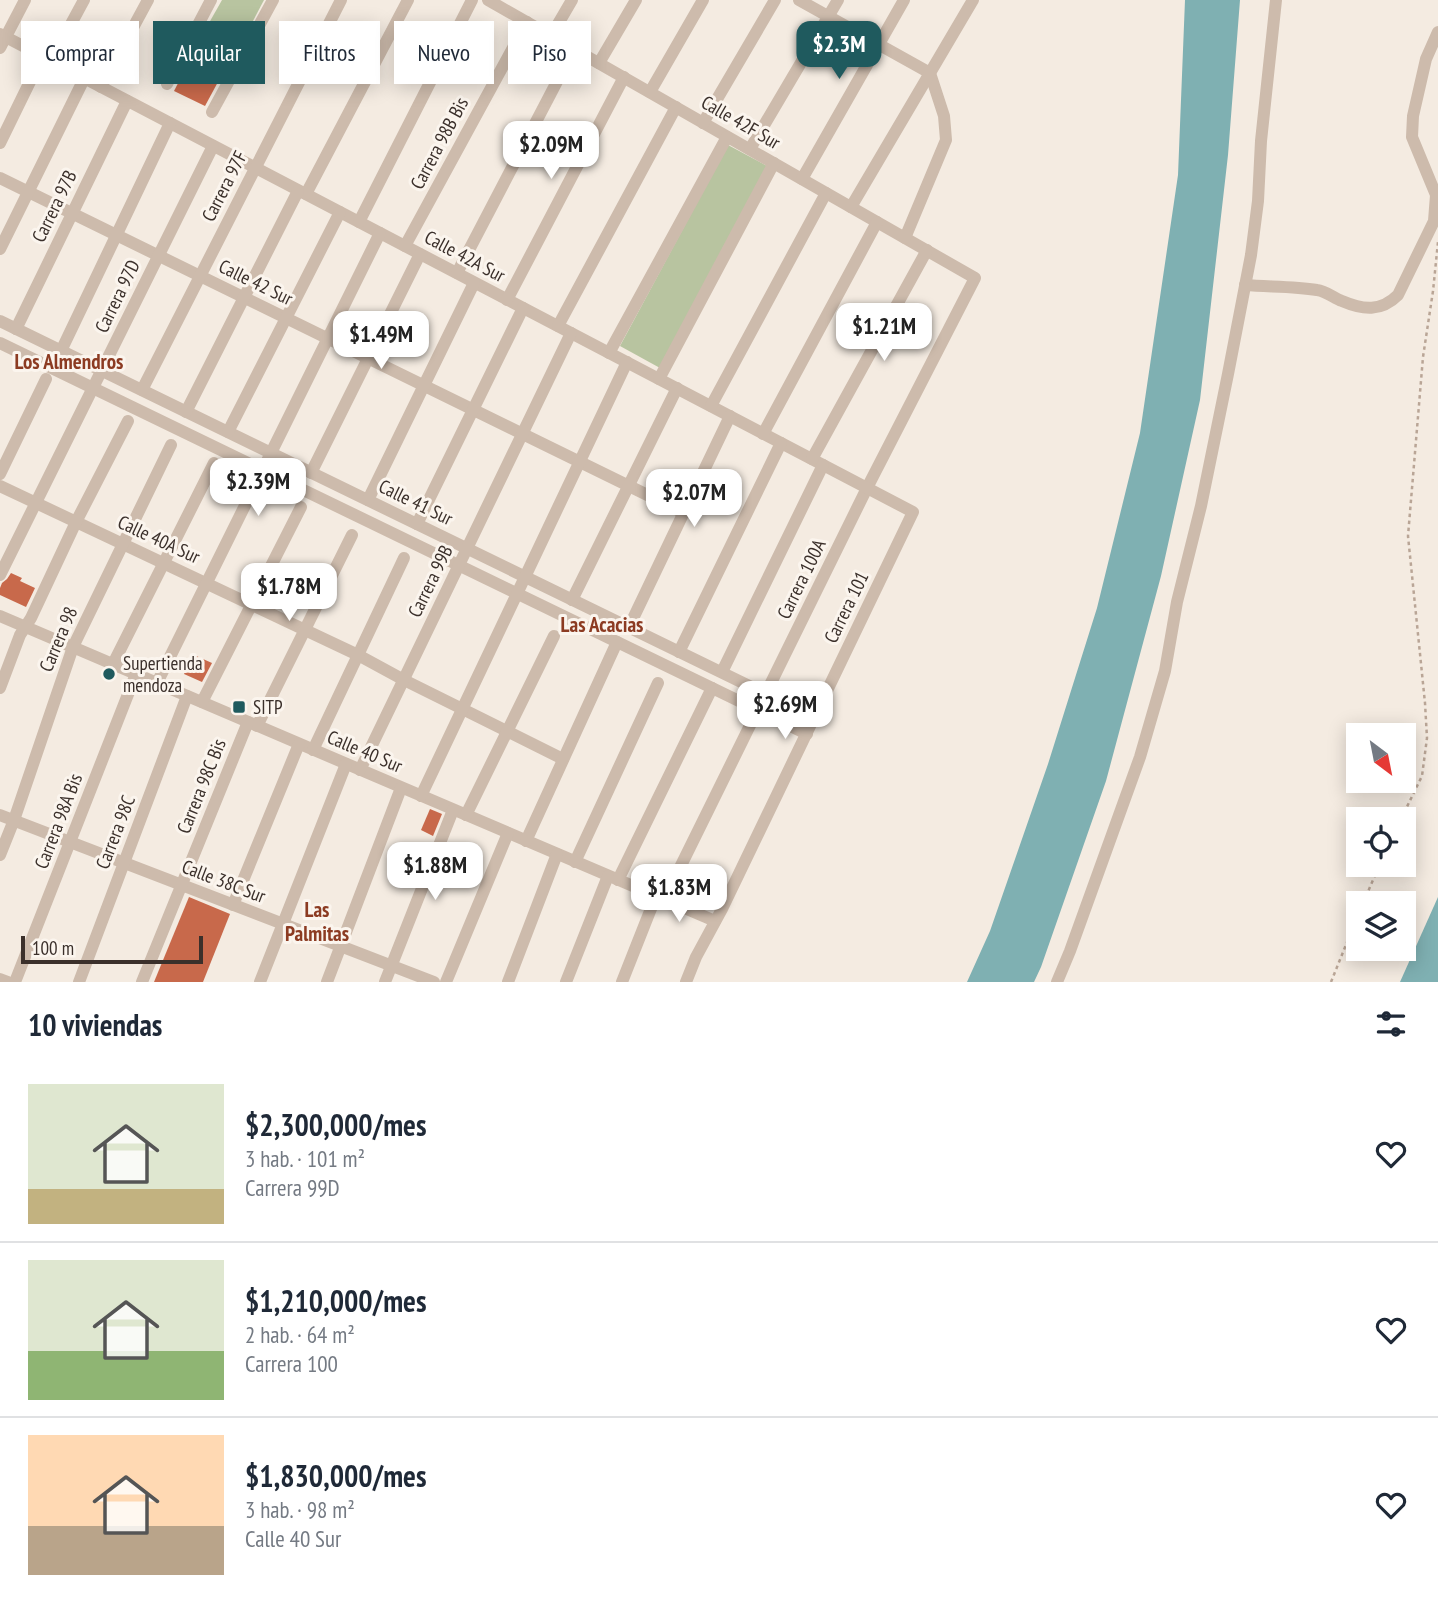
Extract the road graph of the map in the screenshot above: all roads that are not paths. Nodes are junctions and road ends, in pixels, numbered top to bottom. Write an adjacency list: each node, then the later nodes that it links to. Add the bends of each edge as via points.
1 (25, 0): 26 (street)
2 (84, 0): 21 (street)
3 (148, 0): 38 (street)
4 (211, 0): 22 (street)
5 (273, 0): 42 (street)
6 (341, 0): 50 (street, Carrera 97F)
7 (408, 0): 54 (street)
8 (472, 0): 59 (street)
9 (488, 0): 19 (street, Calle 42F Sur)
10 (572, 0): 24 (street)
11 (636, 0): 31 (street)
12 (704, 0): 39 (street)
13 (775, 0): 43 (street)
14 (799, 0): 20 (street)
15 (838, 0): 20 (street)
16 (904, 0): 27 (street)
17 (973, 0): 32 (street)
18 (1276, 0): 73 (street, via 1258,201)
19 (505, 4): 23 (street, Calle 42F Sur)
20 (828, 17): 27 (street); 48 (street)
21 (71, 21)
22 (200, 21)
23 (526, 21)
24 (560, 21)
25 (1438, 32): 73 (street, via 1426,60 1412,137 1436,195 1434,222 1398,295 1389,304 1360,307 1320,290)
26 (2, 40): 28 (street, Calle 42A Sur)
27 (878, 45): 32 (street); 52 (street)
28 (21, 48)
29 (508, 57): 64 (street, Carrera 98B Bis)
30 (591, 59): 31 (street, Calle 42F Sur)
31 (599, 63): 33 (street, Calle 42F Sur)
32 (930, 73): 56 (street); 63 (street, via 944,116 946,140)
33 (624, 77): 39 (street, Calle 42F Sur); 75 (street)
34 (33, 84): 46 (street)
35 (82, 84): 53 (street)
36 (95, 84): 38 (street, Calle 42A Sur)
37 (556, 84): 69 (street)
38 (101, 87): 40 (street, Calle 42A Sur)
39 (650, 92): 41 (street, Calle 42F Sur)
40 (127, 101): 44 (street, Calle 42A Sur); 58 (street, Carrera 97B)
41 (676, 107): 43 (street, Calle 42F Sur); 79 (street)
42 (212, 112)
43 (703, 123): 45 (street, Calle 42F Sur)
44 (170, 124): 47 (street, Calle 42A Sur); 62 (street)
45 (727, 137): 48 (street, Calle 42F Sur); 85 (street)
46 (0, 143)
47 (213, 146): 50 (street, Calle 42A Sur); 68 (street, Carrera 97D)
48 (750, 149): 49 (street, Calle 42F Sur)
49 (774, 163): 52 (street, Calle 42F Sur); 90 (street)
50 (255, 168): 54 (street, Calle 42A Sur); 70 (street, Carrera 97F)
51 (0, 178): 53 (street, Calle 42 Sur)
52 (802, 179): 55 (street, Calle 42F Sur)
53 (28, 192): 58 (street, Calle 42 Sur); 65 (street)
54 (302, 192): 57 (street, Calle 42A Sur); 74 (street)
55 (826, 193): 56 (street, Calle 42F Sur); 95 (street)
56 (851, 207): 60 (street, Calle 42F Sur)
57 (340, 212): 59 (street, Calle 42A Sur); 77 (street)
58 (72, 214): 62 (street, Calle 42 Sur); 80 (street, Carrera 97B)
59 (359, 222): 61 (street, Calle 42A Sur)
60 (877, 222): 63 (street, Calle 42F Sur); 101 (street)
61 (380, 233): 64 (street, Calle 42A Sur); 82 (street)
62 (116, 235): 68 (street, Calle 42 Sur); 84 (street)
63 (905, 238): 66 (street, Calle 42F Sur)
64 (405, 246): 67 (street, Calle 42A Sur)
65 (0, 249)
66 (927, 250): 71 (street, Calle 42F Sur); 106 (street)
67 (420, 254): 69 (street, Calle 42A Sur); 86 (street)
68 (159, 256): 70 (street, Calle 42 Sur); 88 (street, Carrera 97D)
69 (457, 274): 72 (street, Calle 42A Sur)
70 (200, 276): 74 (street, Calle 42 Sur); 94 (street, Carrera 97F)
71 (975, 278): 114 (street, Carrera 100A)
72 (474, 283): 75 (street, Calle 42A Sur); 91 (street)
73 (1245, 285): 199 (street, via 1165,671 1140,757)
74 (244, 297): 77 (street, Calle 42 Sur); 97 (street)
75 (508, 300): 76 (street, Calle 42A Sur)
76 (523, 308): 79 (street, Calle 42A Sur); 96 (street)
77 (286, 317): 82 (street, Calle 42 Sur); 100 (street)
78 (0, 321): 80 (street, Calle 41 Sur)
79 (558, 326): 81 (street, Calle 42A Sur)
80 (16, 329): 84 (street, Calle 41 Sur)
81 (571, 333): 85 (street, Calle 42A Sur); 102 (street, Carrera 99B)
82 (328, 338): 86 (street, Calle 42 Sur); 105 (street)
83 (0, 342): 92 (street, Calle 41 Sur)
84 (61, 351): 88 (street, Calle 41 Sur)
85 (609, 353): 87 (street, Calle 42A Sur)
86 (368, 358): 91 (street, Calle 42 Sur); 110 (street)
87 (627, 362): 90 (street, Calle 42A Sur); 108 (street)
88 (102, 371): 92 (street, Carrera 97D); 94 (street, Calle 41 Sur)
89 (46, 379): 111 (street)
90 (659, 379): 93 (street, Calle 42A Sur)
91 (424, 386): 96 (street, Calle 42 Sur); 115 (street)
92 (93, 388): 109 (street, Calle 41 Sur); 116 (street, Carrera 97D)
93 (677, 388): 95 (street, Calle 42A Sur); 113 (street)
94 (142, 390): 97 (street, Calle 41 Sur)
95 (711, 406): 98 (street, Calle 42A Sur)
96 (473, 410): 102 (street, Calle 42 Sur); 121 (street)
97 (186, 412): 100 (street, Calle 41 Sur)
98 (730, 416): 101 (street, Calle 42A Sur); 119 (street)
99 (128, 421): 120 (street)
100 (228, 432): 105 (street, Calle 41 Sur)
101 (763, 433): 103 (street, Calle 42A Sur)
102 (522, 435): 108 (street, Calle 42 Sur); 124 (street, Carrera 99B)
103 (781, 443): 106 (street, Calle 42A Sur); 141 (street)
104 (171, 445): 123 (street, Carrera 98)
105 (271, 453): 109 (street); 110 (street, Calle 41 Sur)
106 (818, 462): 114 (street, Calle 42A Sur); 144 (street)
107 (214, 463): 126 (street)
108 (579, 463): 113 (street, Calle 42 Sur); 129 (street)
109 (263, 470): 127 (street, Calle 41 Sur); 130 (street)
110 (311, 473): 115 (street, Calle 41 Sur)
111 (0, 474)
112 (0, 486): 116 (street, Calle 40A Sur)
113 (628, 487): 119 (street, Calle 42 Sur); 132 (street)
114 (867, 488): 118 (street, Calle 42A Sur); 151 (street, Carrera 100A)
115 (368, 500): 121 (street, Calle 41 Sur)
116 (36, 503): 120 (street, Calle 40A Sur); 128 (street, Carrera 97D)
117 (301, 507): 133 (street)
118 (913, 512): 156 (street, Carrera 101)
119 (684, 513): 136 (street)
120 (76, 522): 123 (street, Calle 40A Sur); 135 (street)
121 (416, 524): 124 (street, Calle 41 Sur)
122 (352, 536): 137 (street, Carrera 98C Bis)
123 (123, 544): 126 (street, Calle 40A Sur); 140 (street, Carrera 98)
124 (467, 548): 127 (street, Carrera 99B); 129 (street, Calle 41 Sur)
125 (404, 558): 142 (street)
126 (164, 563): 130 (street, Calle 40A Sur); 143 (street)
127 (459, 566): 131 (street, Calle 41 Sur); 146 (street, Carrera 99B)
128 (0, 575)
129 (525, 577): 131 (street); 132 (street, Calle 41 Sur)
130 (206, 583): 133 (street, Calle 40A Sur); 147 (street)
131 (517, 594): 139 (street, Calle 41 Sur); 154 (street)
132 (572, 600): 136 (street, Calle 41 Sur)
133 (251, 605): 137 (street, Calle 40A Sur); 153 (street)
134 (0, 616): 135 (street, Calle 40 Sur)
135 (25, 627): 140 (street, Calle 40 Sur); 149 (street)
136 (629, 627): 141 (street, Calle 41 Sur)
137 (304, 631): 142 (street, Calle 40A Sur); 157 (street, Carrera 98C Bis)
138 (554, 636): 158 (street)
139 (617, 642): 150 (street, Calle 41 Sur); 162 (street)
140 (73, 647): 143 (street, Calle 40 Sur); 169 (street, Carrera 98)
141 (679, 652): 144 (street, Calle 41 Sur)
142 (358, 655): 146 (street, Calle 40A Sur); 161 (street)
143 (113, 664): 145 (street, Calle 40 Sur)
144 (722, 673): 151 (street, Calle 41 Sur)
145 (136, 674): 147 (street, Calle 40 Sur); 172 (street, Carrera 98A Bis)
146 (404, 680): 154 (street, Calle 40A Sur); 164 (street, Carrera 99B)
147 (157, 683): 152 (street, Calle 40 Sur)
148 (658, 684): 175 (street)
149 (0, 688)
150 (712, 688): 155 (street, Calle 41 Sur); 177 (street)
151 (766, 694): 155 (street, Carrera 100A); 156 (street, Calle 41 Sur)
152 (187, 696): 153 (street, Calle 40 Sur); 176 (street, Carrera 98C)
153 (202, 702): 157 (street, Calle 40 Sur)
154 (463, 709): 158 (street, Calle 40A Sur); 166 (street)
155 (757, 710): 159 (street, Calle 41 Sur); 179 (street, Carrera 100A)
156 (815, 718): 159 (street, Carrera 101)
157 (252, 724): 160 (street, Calle 40 Sur); 178 (street, Carrera 98C Bis)
158 (507, 731): 162 (street, Calle 40A Sur); 167 (street)
159 (807, 734): 181 (street, Carrera 101)
160 (299, 744): 161 (street, Calle 40 Sur); 180 (street)
161 (313, 750): 163 (street, Calle 40 Sur)
162 (564, 759): 171 (street)
163 (346, 764): 164 (street, Calle 40 Sur); 182 (street)
164 (360, 770): 165 (street, Calle 40 Sur)
165 (401, 788): 166 (street, Calle 40 Sur); 183 (street)
166 (422, 796): 167 (street, Calle 40 Sur)
167 (460, 812): 170 (street, Calle 40 Sur); 184 (street)
168 (0, 815): 169 (street, Calle 38C Sur)
169 (14, 820): 172 (street, Calle 38C Sur); 174 (street, Carrera 98)
170 (508, 833): 171 (street, Calle 40 Sur); 194 (street)
171 (526, 841): 173 (street, Calle 40 Sur)
172 (70, 842): 176 (street, Calle 38C Sur); 187 (street, Carrera 98A Bis)
173 (557, 854): 175 (street, Calle 40 Sur); 195 (street)
174 (0, 855)
175 (575, 862): 177 (street, Calle 40 Sur)
176 (125, 863): 178 (street, Calle 38C Sur); 188 (street, Carrera 98C)
177 (613, 878): 179 (street, Calle 40 Sur); 196 (street)
178 (181, 885): 180 (street, Calle 38C Sur); 189 (street, Carrera 98C Bis)
179 (660, 898): 181 (street, Calle 40 Sur); 197 (street, Carrera 100A)
180 (233, 905): 182 (street, Calle 38C Sur)
181 (715, 921): 198 (street, Carrera 101)
182 (283, 924): 183 (street, Calle 38C Sur); 190 (street)
183 (341, 946): 184 (street, Calle 38C Sur); 191 (street)
184 (391, 966): 192 (street); 193 (street, Calle 38C Sur)
185 (0, 979): 186 (street)
186 (8, 982)
187 (15, 982)
188 (79, 982)
189 (142, 982)
190 (260, 982)
191 (327, 982)
192 (385, 982)
193 (434, 982)
194 (446, 982)
195 (508, 982)
196 (566, 982)
197 (622, 982)
198 (686, 982)
199 (1057, 982)

